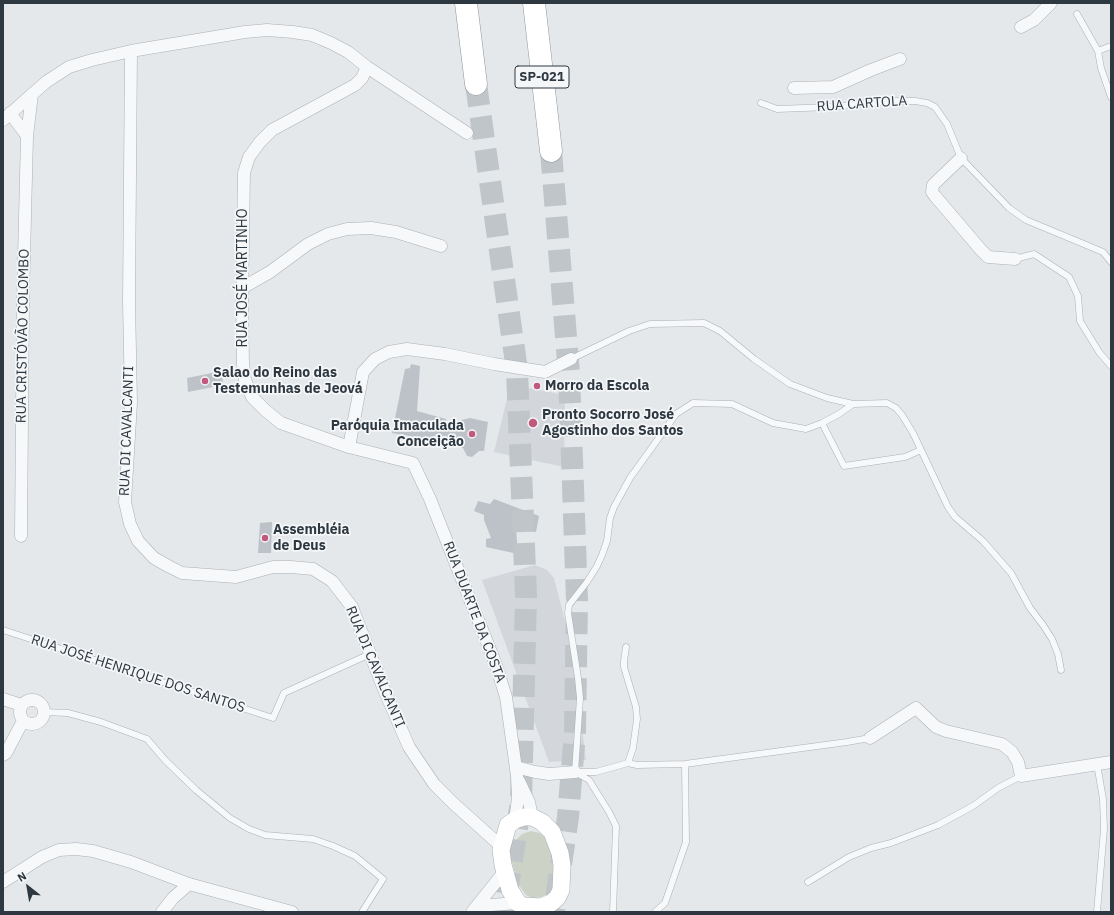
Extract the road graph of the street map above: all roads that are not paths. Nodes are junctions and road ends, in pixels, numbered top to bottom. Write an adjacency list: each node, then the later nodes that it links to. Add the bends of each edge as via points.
1 (466, 3): 11 (highway)
2 (534, 3): 19 (highway, SP-021)
3 (1051, 3): 5 (street, via 1034,20)
4 (1077, 14): 8 (lane)
5 (1021, 26)
6 (1111, 46): 8 (lane)
7 (131, 51): 10 (street, via 267,30 312,35 348,52); 13 (street, via 69,67); 35 (street, RUA DI CAVALCANTI, via 131,404 125,502 130,524 138,541 154,558 182,572 236,577 273,567 313,568 332,582 352,607)
8 (1098, 51): 14 (lane)
9 (900, 59): 12 (street, via 834,87)
10 (367, 67): 17 (street); 24 (street, RUA JOSÉ MARTINHO, via 355,85 272,130 249,157 244,173)
11 (476, 84)
12 (794, 88)
13 (32, 94): 16 (street); 18 (street, RUA CRISTÓVÃO COLOMBO)
14 (1111, 97)
15 (761, 103): 20 (lane, RUA CARTOLA, via 777,110 898,101 927,103 935,108 947,124)
16 (7, 117): 18 (street)
17 (467, 133)
18 (27, 136): 32 (street, RUA CRISTÓVÃO COLOMBO)
19 (551, 151)
20 (961, 158): 22 (street, via 933,185 932,192 988,257); 23 (lane, RUA CARTOLA, via 1016,214 1103,252)
21 (441, 246): 24 (street, via 396,232 371,228 347,229 328,234 308,244 270,272)
22 (1015, 259): 26 (lane, via 1034,254 1069,277 1078,296 1080,321)
23 (1111, 262)
24 (242, 288): 29 (street, RUA JOSÉ MARTINHO, via 243,364 245,380 252,397 281,423)
25 (571, 359): 27 (lane, via 628,331 650,324 704,323 720,331 790,384 827,398); 29 (street, via 545,372 444,354 407,350 389,352 362,372)
26 (1111, 366)
27 (853, 404): 28 (lane); 30 (lane, via 887,403 896,408)
28 (822, 423): 30 (lane, via 844,466 905,458); 48 (lane, via 806,429 773,423 732,404 693,403 676,414 630,478 614,507 607,541 597,566 568,609 580,698)
29 (348, 447): 31 (street, RUA JOSÉ MARTINHO)
30 (921, 450): 36 (lane, via 955,517 983,540 1011,573 1030,608 1052,639)
31 (413, 463): 47 (street, RUA DUARTE DA COSTA, via 430,499 495,662 506,697)
32 (21, 536)
33 (3, 630): 35 (lane, RUA JOSÉ HENRIQUE DOS SANTOS, via 273,718 284,693)
34 (626, 647): 44 (lane, via 624,667 637,719)
35 (370, 654): 52 (street, RUA DI CAVALCANTI, via 409,747 434,784)
36 (1061, 670)
37 (3, 699): 38 (street)
38 (21, 705): 39 (street, via 27,700 34,699 40,702); 40 (street, via 19,710)
39 (44, 712): 40 (street, via 36,724); 61 (lane, via 68,713 146,738 196,790 230,818 249,829 265,835 312,839 355,856 383,879)
40 (23, 721): 42 (street)
41 (870, 738): 45 (lane); 49 (street, via 916,708 940,729 1002,744 1012,752 1018,762)
42 (3, 755)
43 (1111, 762): 46 (street)
44 (628, 763): 45 (lane); 48 (lane, via 596,772)
45 (685, 764): 65 (lane, via 686,842 664,902)
46 (1097, 764): 49 (street); 66 (lane, via 1103,799 1104,829)
47 (517, 771): 48 (street, via 549,774); 50 (street, RUA DUARTE DA COSTA, via 529,802); 51 (street, RUA DUARTE DA COSTA, via 518,798)
48 (575, 772): 64 (lane, via 589,780 616,826)
49 (1021, 776): 55 (lane, via 938,825 849,856)
50 (532, 818): 51 (street); 58 (street, via 542,822 552,832 560,854 561,890)
51 (514, 820): 52 (street, via 508,825)
52 (502, 847): 53 (street)
53 (504, 872): 57 (street, via 510,890); 62 (street)
54 (3, 882): 56 (street, via 42,857 59,850 76,849 131,862)
55 (808, 882)
56 (189, 884): 59 (street, via 172,898); 60 (street)
57 (523, 907): 58 (street); 63 (street, via 490,905)
58 (552, 908)
59 (162, 912)
60 (292, 912)
61 (362, 912)
62 (472, 912)
63 (476, 912)
64 (613, 912)
65 (655, 912)
66 (1097, 912)

